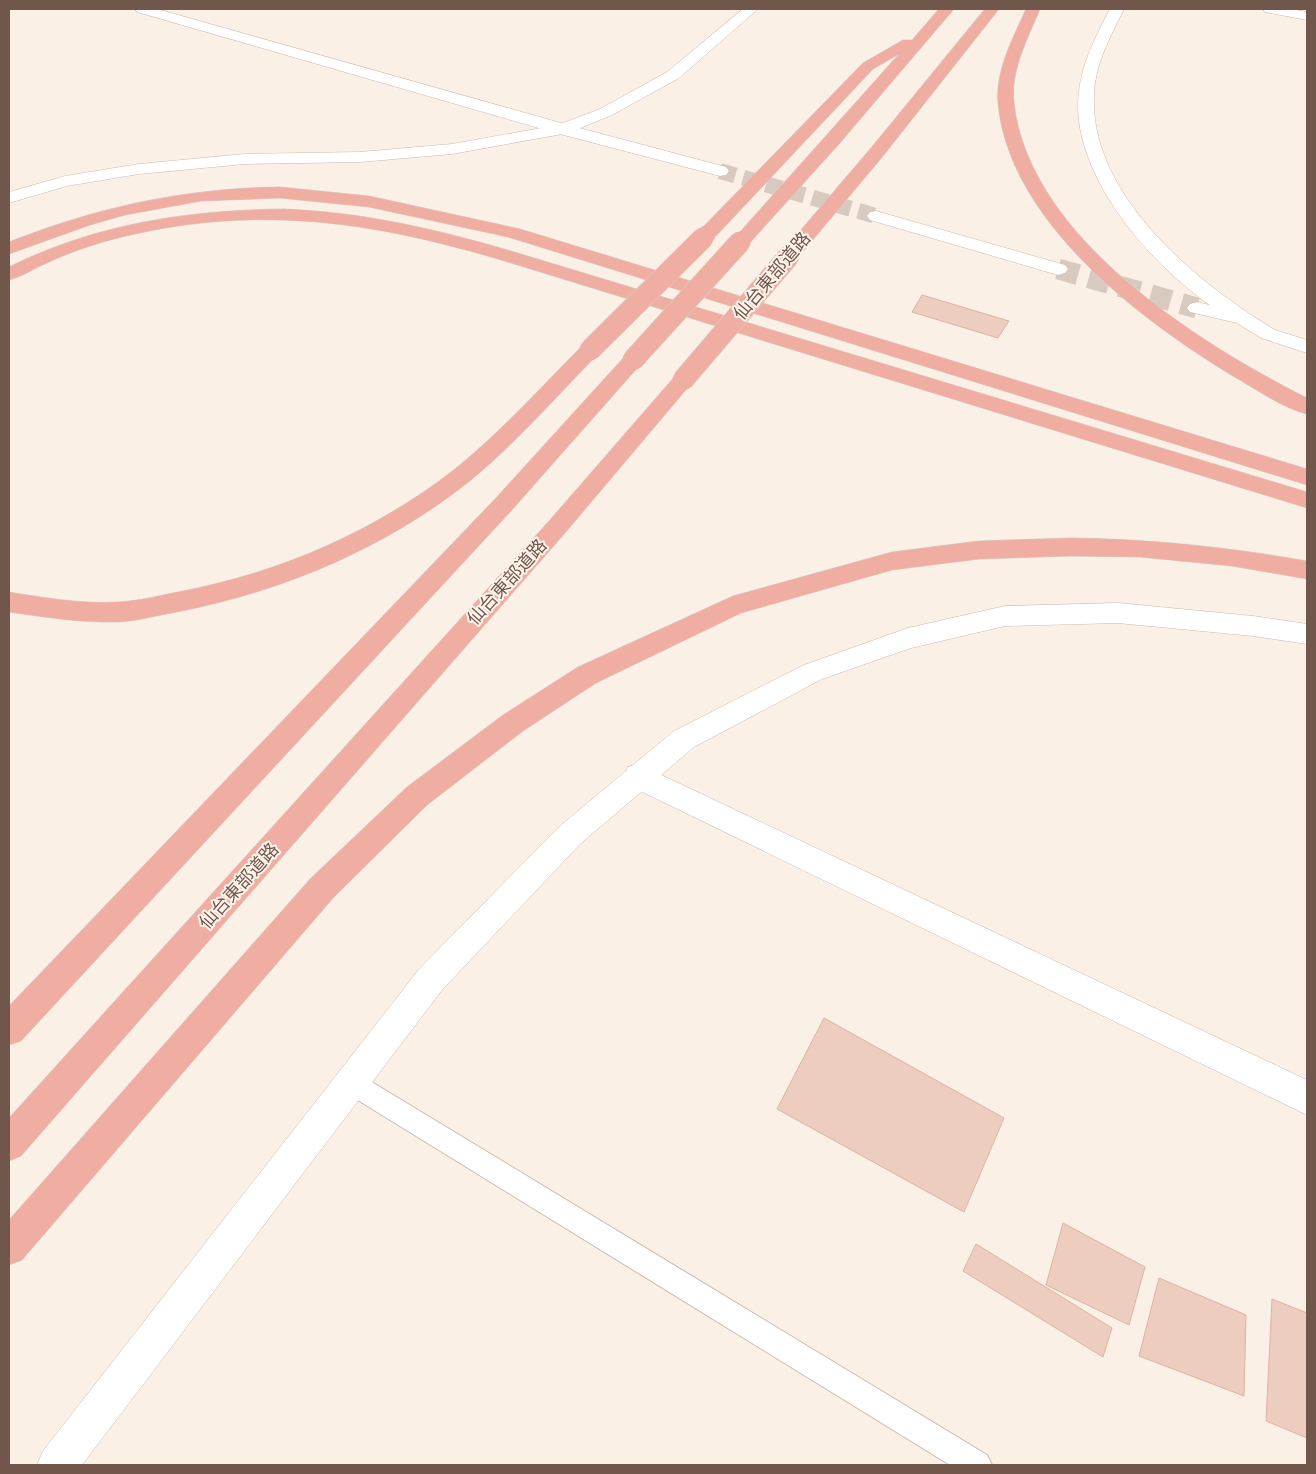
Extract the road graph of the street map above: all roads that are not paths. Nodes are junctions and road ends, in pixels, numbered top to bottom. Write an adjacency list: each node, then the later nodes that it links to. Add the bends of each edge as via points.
1 (142, 9): 10 (street)
2 (751, 9): 10 (street, via 673,75 606,112)
3 (947, 9): 9 (highway)
4 (992, 9): 30 (highway, 仙台東部道路, bridge, via 877,152 537,549)
5 (1033, 9): 20 (highway, via 1008,72 1006,101 1009,127 1022,164 1044,200 1107,274 1153,311 1207,350)
6 (1116, 9): 18 (street, via 1099,46 1087,86 1087,128 1102,173 1130,217 1178,268 1213,300)
7 (1270, 9): 8 (street)
8 (1307, 16)
9 (930, 29): 24 (highway, bridge, via 868,66 590,350 464,473 417,508 308,564 248,587 196,600 115,612); 27 (highway, bridge, via 503,505)
10 (562, 129): 11 (street); 12 (street, via 452,149 360,157 245,159 139,169 65,181)
11 (720, 171)
12 (9, 198)
13 (876, 216): 15 (street)
14 (9, 248): 21 (highway, via 52,230 105,214 209,196 261,192 319,195 384,204 513,234)
15 (1058, 269)
16 (9, 274): 22 (highway, via 97,239 194,219 286,214 385,225 444,238 706,316)
17 (1197, 308): 18 (street)
18 (1244, 319): 19 (street, via 1268,334)
19 (1307, 347)
20 (1307, 407)
21 (1307, 477)
22 (1307, 500)
23 (1307, 570): 31 (highway, via 1140,548 1070,546 979,550 892,561 733,606 587,674 514,723 417,796 322,888)
24 (9, 602)
25 (1307, 634): 26 (street, via 1118,613 1005,616 908,638 813,672 684,740)
26 (638, 776): 28 (street, via 570,835 431,979); 29 (street)
27 (9, 1029)
28 (352, 1082): 32 (street); 33 (lane)
29 (1307, 1098)
30 (9, 1144)
31 (9, 1246)
32 (57, 1465)
33 (977, 1465)

